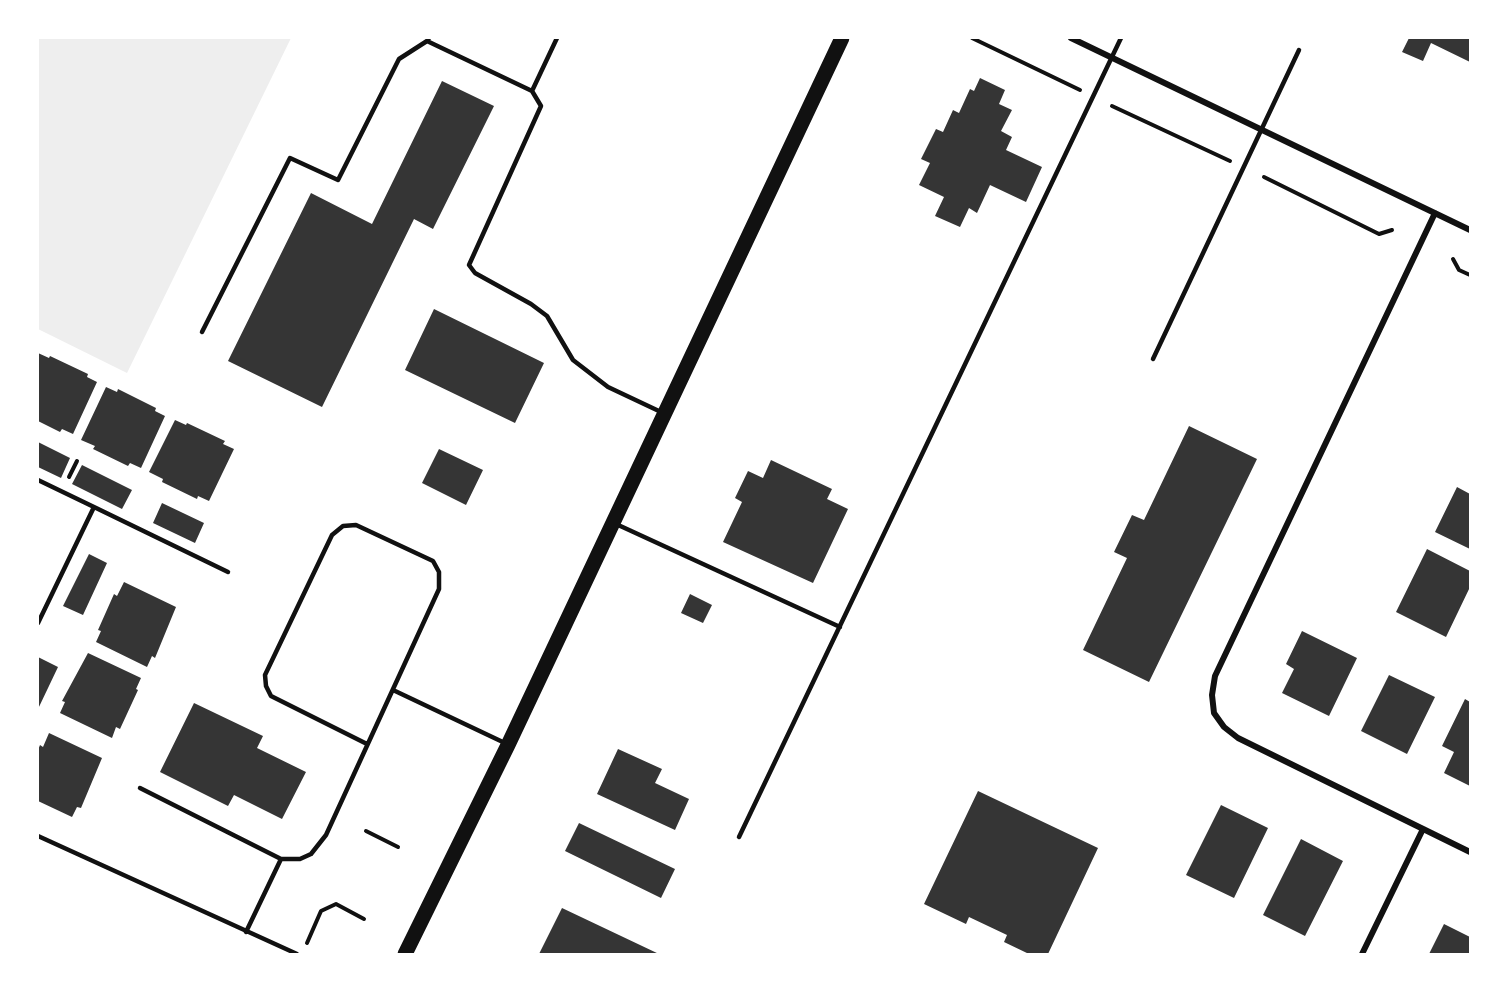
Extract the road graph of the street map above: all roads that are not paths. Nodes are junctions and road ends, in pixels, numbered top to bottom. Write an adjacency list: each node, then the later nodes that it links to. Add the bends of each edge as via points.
1 (420, 38): 6 (lane)
2 (557, 38): 9 (lane)
3 (842, 38): 15 (main road)
4 (1071, 38): 8 (street)
5 (1121, 38): 8 (lane)
6 (428, 39): 9 (lane); 13 (lane, via 399,59 338,180 290,158)
7 (1299, 50): 10 (lane)
8 (1112, 57): 10 (street); 21 (lane)
9 (532, 92): 15 (lane, via 541,106 469,265 475,273 547,316 573,360 608,387)
10 (1261, 129): 11 (street); 14 (lane)
11 (1436, 213): 12 (street); 26 (street, via 1215,676 1212,694 1214,713 1238,738)
12 (1470, 230)
13 (202, 332)
14 (1152, 358)
15 (663, 413): 18 (main road)
16 (38, 480): 17 (lane)
17 (94, 507): 19 (lane); 20 (lane)
18 (612, 522): 21 (lane); 24 (main road)
19 (228, 572)
20 (38, 623)
21 (840, 627): 28 (lane)
22 (393, 690): 23 (lane); 23 (lane, via 439,590 439,572 433,561 356,525 343,526 332,534 265,675 266,686 271,696); 24 (lane)
23 (367, 744): 30 (lane, via 326,835 311,854 300,859)
24 (508, 745): 33 (main road)
25 (140, 788): 30 (lane)
26 (1424, 829): 29 (street); 34 (street)
27 (38, 836): 31 (lane)
28 (739, 837)
29 (1470, 852)
30 (281, 859): 31 (lane)
31 (246, 932): 32 (lane)
32 (297, 954)
33 (405, 954)
34 (1362, 954)

